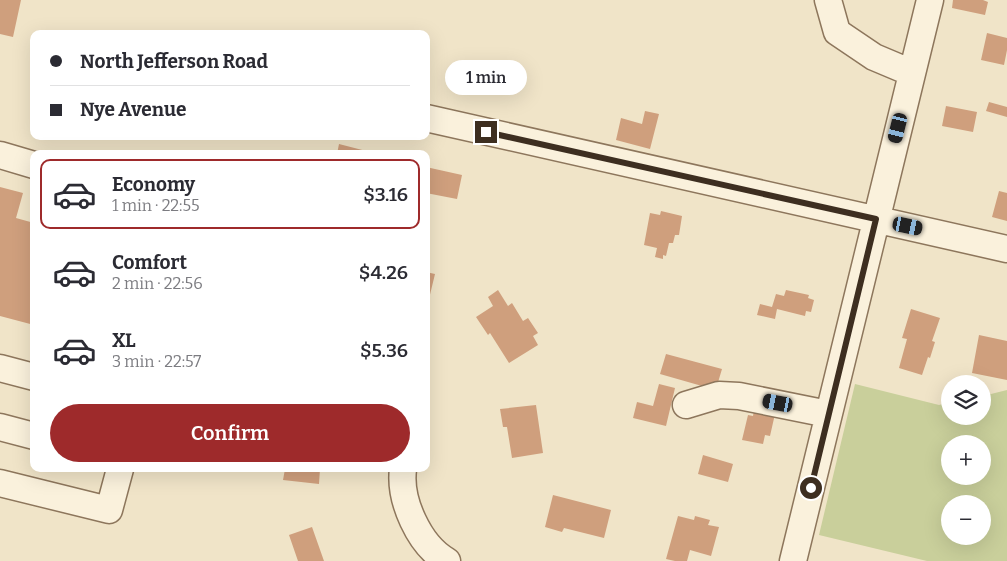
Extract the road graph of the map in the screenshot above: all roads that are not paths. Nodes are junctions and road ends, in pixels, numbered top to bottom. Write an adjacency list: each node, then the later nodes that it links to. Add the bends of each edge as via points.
1 (828, 0): 3 (street, via 837,32 874,57)
2 (930, 0): 3 (street)
3 (912, 74): 7 (street)
4 (430, 119): 7 (street)
5 (0, 155): 6 (street)
6 (30, 164)
7 (876, 219): 8 (street); 12 (street)
8 (1007, 249)
9 (0, 368): 10 (street)
10 (30, 375)
11 (686, 405): 12 (street, via 719,395 739,396)
12 (828, 414): 19 (street)
13 (0, 427): 14 (street)
14 (30, 435)
15 (119, 472): 17 (street, via 109,510)
16 (403, 472): 18 (street, via 402,481 414,525 438,556)
17 (0, 483)
18 (447, 561)
19 (793, 561)

